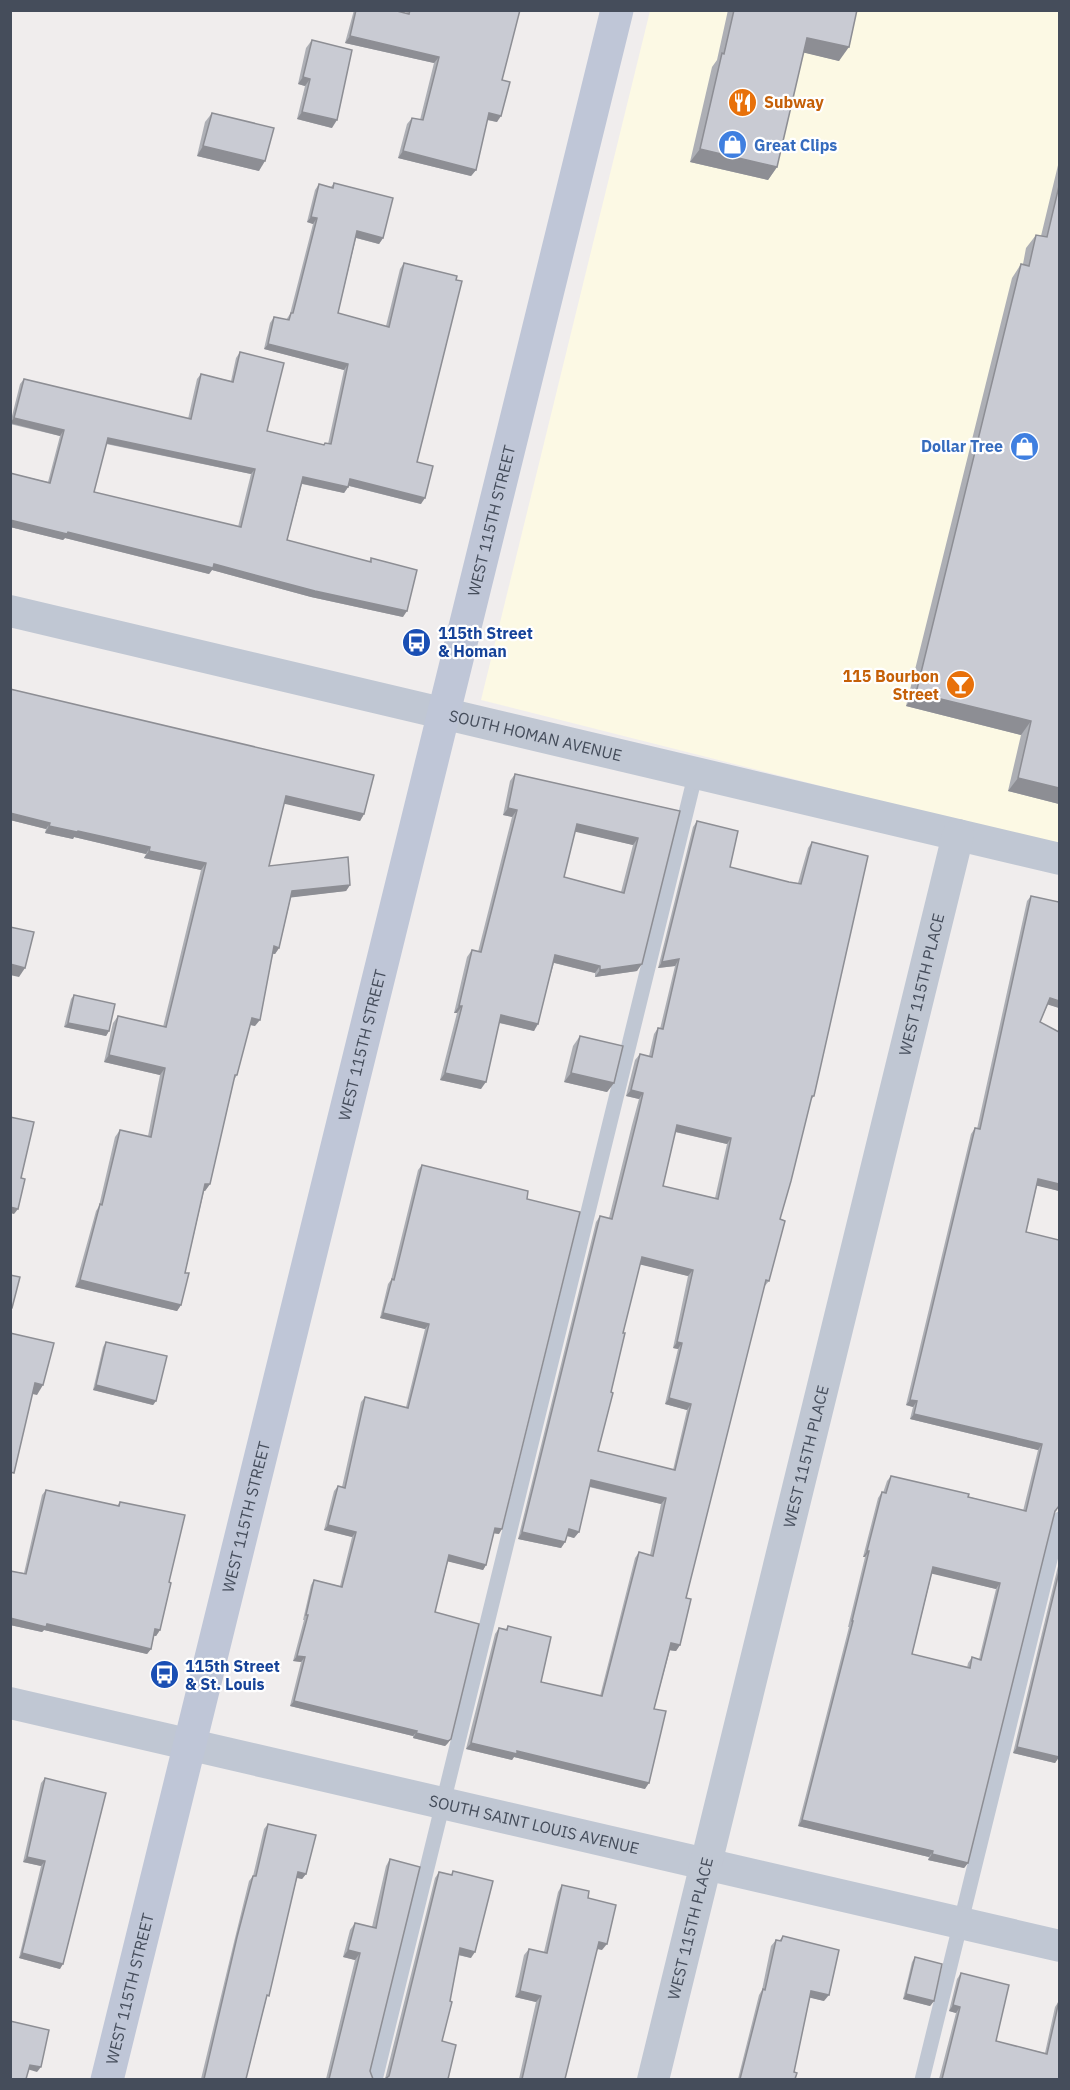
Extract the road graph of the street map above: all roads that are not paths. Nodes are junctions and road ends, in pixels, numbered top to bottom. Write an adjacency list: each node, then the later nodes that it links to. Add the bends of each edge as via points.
1 (617, 10): 3 (street, WEST 115TH STREET)
2 (10, 610): 3 (street, SOUTH HOMAN AVENUE)
3 (444, 713): 4 (street, SOUTH HOMAN AVENUE); 9 (street, WEST 115TH STREET)
4 (696, 772): 5 (street, SOUTH HOMAN AVENUE); 10 (lane)
5 (958, 835): 6 (street, SOUTH HOMAN AVENUE); 11 (street, WEST 115TH PLACE)
6 (1059, 859)
7 (1059, 1519): 12 (lane)
8 (10, 1703): 9 (street, SOUTH SAINT LOUIS AVENUE)
9 (190, 1745): 10 (street, SOUTH SAINT LOUIS AVENUE); 14 (street, WEST 115TH STREET)
10 (442, 1804): 11 (street, SOUTH SAINT LOUIS AVENUE); 15 (lane)
11 (705, 1864): 12 (street, SOUTH SAINT LOUIS AVENUE); 16 (street, WEST 115TH PLACE)
12 (960, 1923): 13 (street, SOUTH SAINT LOUIS AVENUE); 17 (lane)
13 (1059, 1946)
14 (107, 2079)
15 (375, 2079)
16 (653, 2079)
17 (922, 2079)

